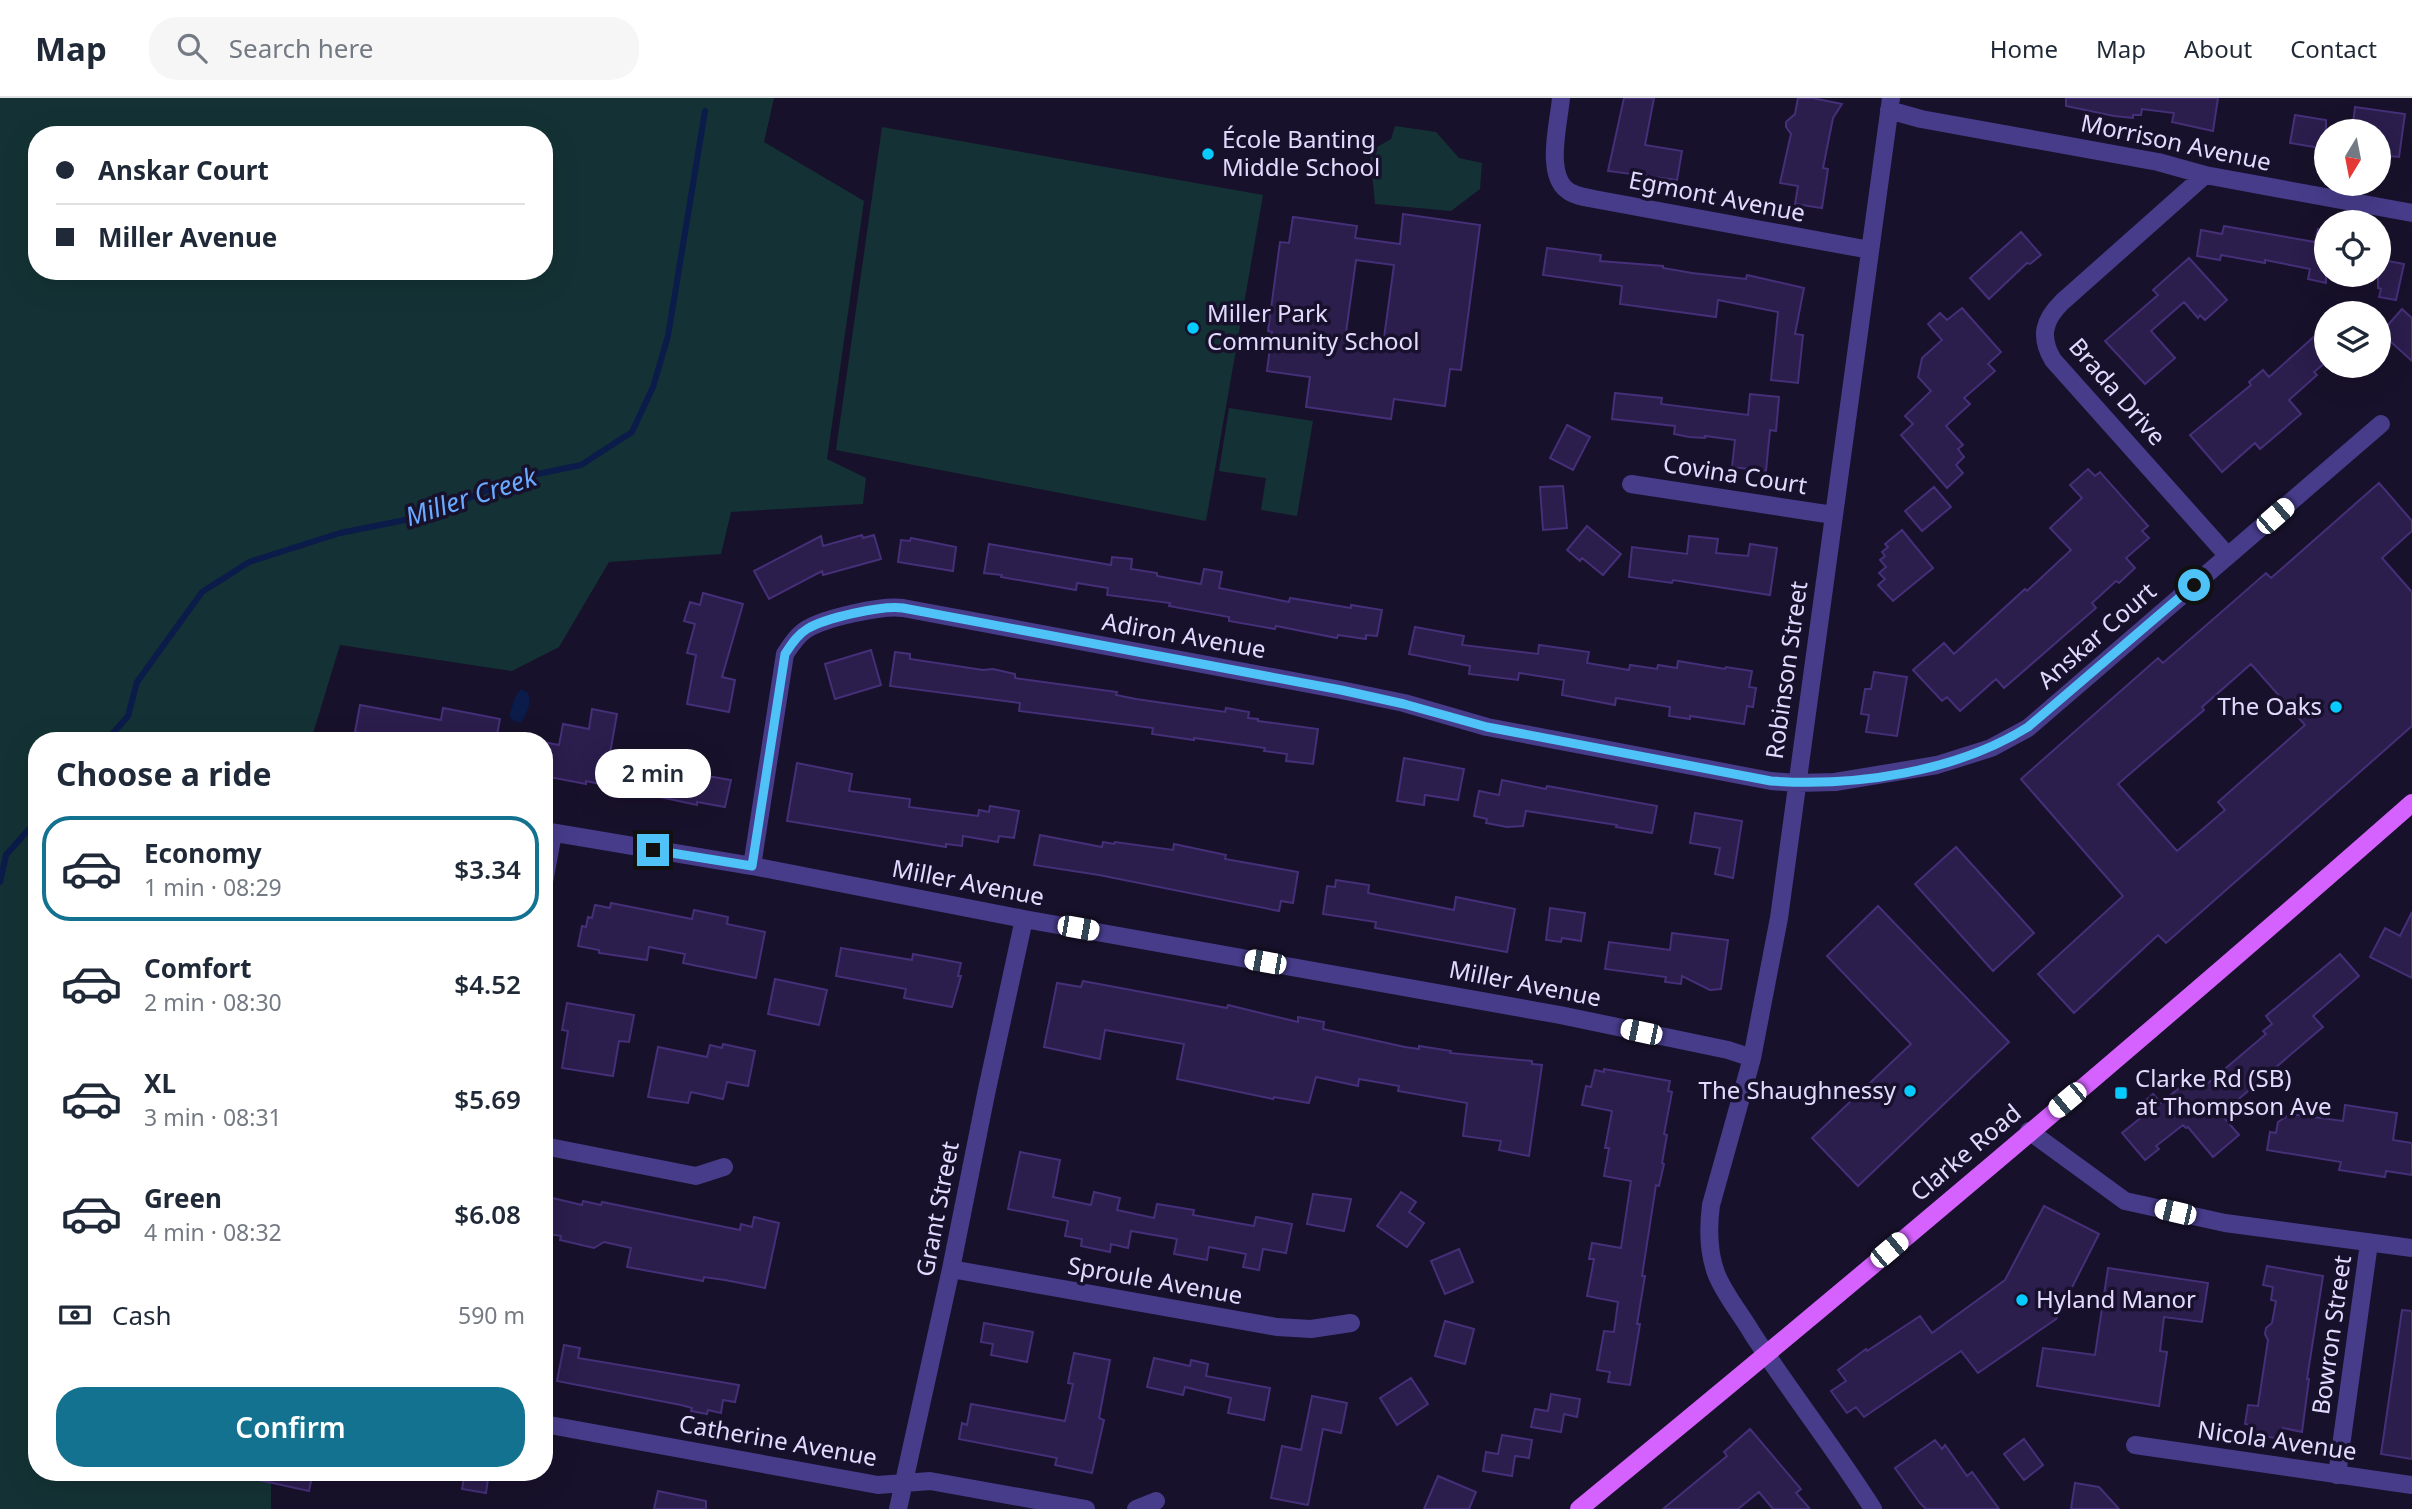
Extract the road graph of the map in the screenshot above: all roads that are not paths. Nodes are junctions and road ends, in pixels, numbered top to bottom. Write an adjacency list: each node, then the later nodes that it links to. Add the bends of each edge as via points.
1 (1561, 98): 5 (street, Egmont Avenue, via 1554,163 1560,183 1568,191)
2 (1890, 104): 3 (street, Morrison Avenue, via 1921,119 2158,162); 5 (street, Robinson Street)
3 (2205, 176): 4 (street, Morrison Avenue); 9 (street, Brada Drive, via 2062,302 2043,333 2053,359)
4 (2412, 213)
5 (1870, 250): 8 (street, Robinson Street)
6 (2381, 424): 9 (street, Anskar Court)
7 (1631, 484): 8 (street, Covina Court)
8 (1833, 515): 10 (street, Robinson Street)
9 (2228, 556): 10 (street, Anskar Court, via 2007,741 1961,759 1909,771)
10 (1796, 783): 13 (street, Adiron Avenue, via 1487,727 1341,690 892,606 806,629 785,654); 15 (street, Robinson Street, via 1779,918)
11 (2412, 803): 16 (main road, Clarke Road)
12 (553, 833): 13 (street, Miller Avenue)
13 (752, 866): 14 (street, Miller Avenue)
14 (1024, 919): 15 (street, Miller Avenue, via 1560,1015); 21 (street, Grant Street)
15 (1752, 1058): 23 (street, Robinson Street, via 1710,1205 1709,1243 1717,1275)
16 (2029, 1131): 19 (street, via 2125,1201 2225,1223); 23 (main road, Clarke Road)
17 (553, 1148): 18 (street, via 696,1176)
18 (724, 1167)
19 (2369, 1242): 20 (street); 26 (street, Bowron Street)
20 (2412, 1248)
21 (951, 1269): 22 (street, Sproule Avenue, via 1285,1328); 27 (street, Grant Street)
22 (1351, 1323)
23 (1766, 1355): 33 (main road, Clarke Road); 34 (street, Robinson Street)
24 (553, 1426): 27 (street, Catherine Avenue, via 878,1485)
25 (2135, 1445): 26 (street, Nicola Avenue)
26 (2337, 1475): 28 (street, Nicola Avenue)
27 (903, 1483): 30 (street, Grant Street); 31 (street, Catherine Avenue, via 930,1481)
28 (2412, 1485)
29 (1156, 1501): 32 (street)
30 (898, 1509)
31 (1086, 1509)
32 (1136, 1509)
33 (1579, 1509)
34 (1873, 1509)

